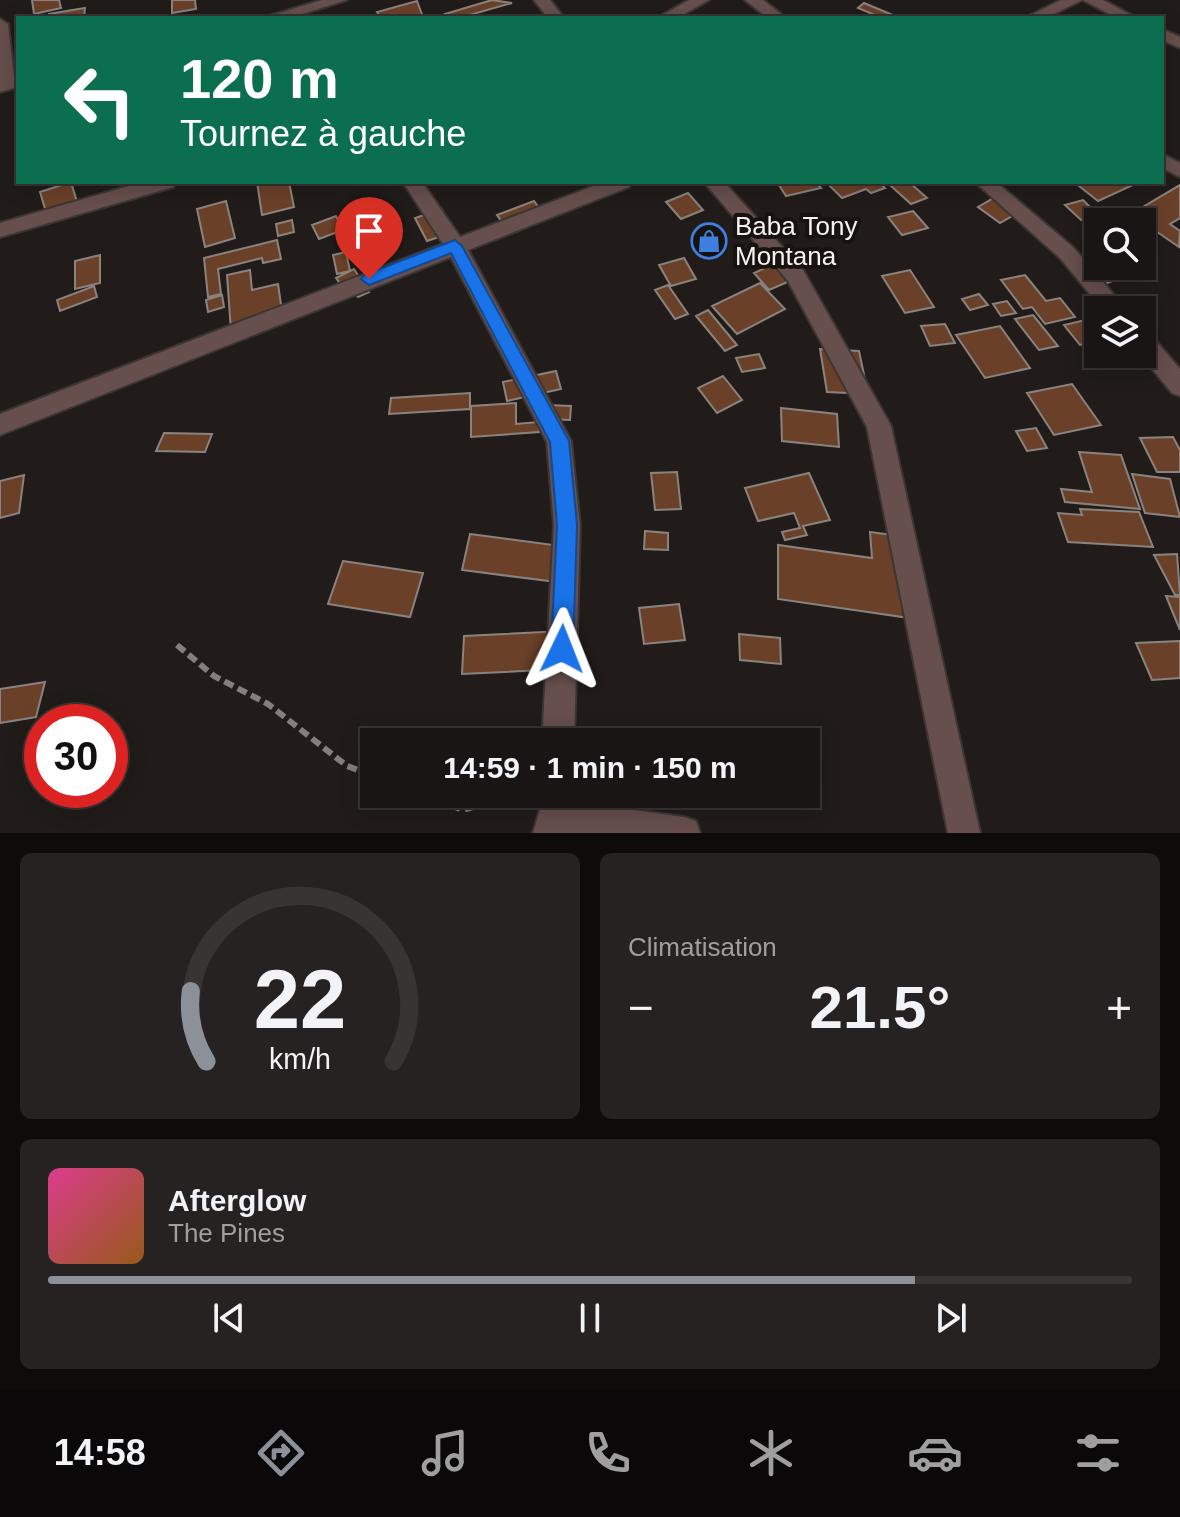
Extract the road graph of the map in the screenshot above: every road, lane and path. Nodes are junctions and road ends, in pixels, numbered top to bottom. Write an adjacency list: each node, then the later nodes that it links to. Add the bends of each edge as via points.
1 (339, 0): 7 (street)
2 (542, 0): 8 (street)
3 (701, 0): 9 (street)
4 (753, 0): 10 (street)
5 (1074, 0): 11 (street)
6 (1091, 0): 12 (street)
7 (293, 15)
8 (554, 16)
9 (669, 16)
10 (775, 16)
11 (1038, 16)
12 (1125, 16)
13 (0, 24): 14 (street)
14 (8, 85)
15 (159, 184): 20 (street)
16 (413, 184): 21 (street)
17 (617, 184): 21 (street)
18 (715, 184): 31 (street, via 796,276 879,426)
19 (986, 184): 22 (street, via 1067,253)
20 (0, 230)
21 (455, 246): 25 (street); 27 (street, via 559,441 567,525)
22 (1104, 296)
23 (1156, 357): 24 (street)
24 (1180, 386)
25 (0, 425)
26 (177, 645): 28 (path, via 214,676 268,704)
27 (559, 728)
28 (360, 771)
29 (553, 814): 30 (street)
30 (684, 833)
31 (964, 833)

